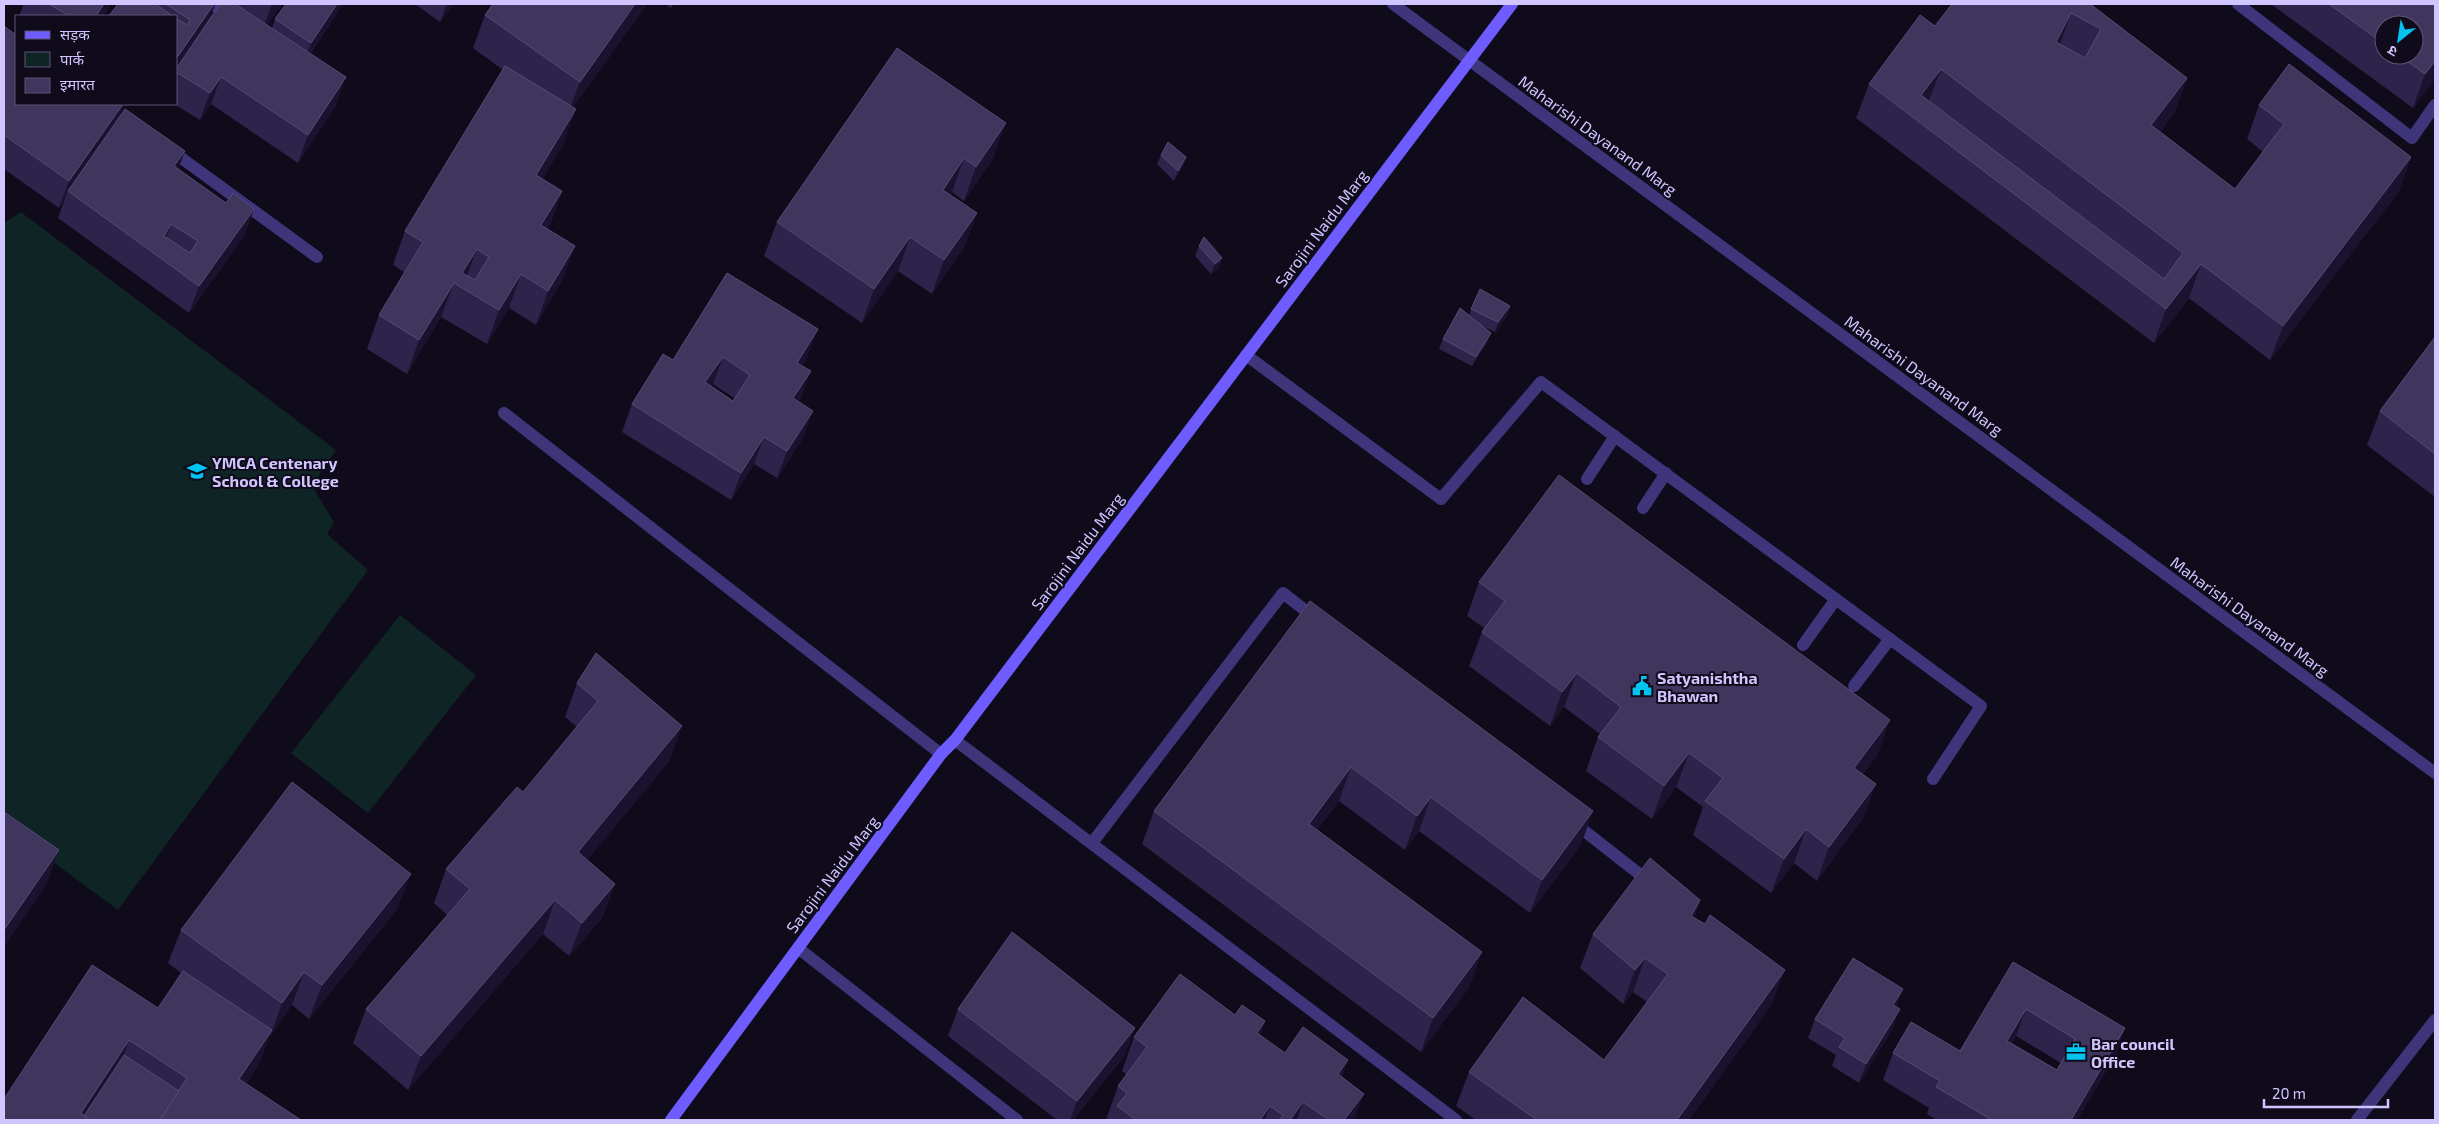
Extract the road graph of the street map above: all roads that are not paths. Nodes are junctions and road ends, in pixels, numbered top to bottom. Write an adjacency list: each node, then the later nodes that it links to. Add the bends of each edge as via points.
1 (212, 4): 5 (street)
2 (1393, 4): 6 (street, Maharishi Dayanand Marg)
3 (1512, 4): 6 (main road, Sarojini Naidu Marg)
4 (2238, 4): 7 (street, via 2412,138)
5 (244, 28)
6 (1470, 60): 10 (main road, Sarojini Naidu Marg); 23 (street, Maharishi Dayanand Marg)
7 (2435, 105)
8 (161, 144): 9 (street)
9 (317, 257)
10 (1246, 355): 12 (street, via 1441,499 1541,382); 21 (main road, Sarojini Naidu Marg)
11 (504, 413): 22 (street)
12 (1615, 436): 13 (street); 14 (street)
13 (1666, 474): 15 (street); 16 (street)
14 (1587, 479)
15 (1643, 508)
16 (1836, 599): 18 (street); 19 (street)
17 (1329, 630): 26 (street, via 1283,593)
18 (1890, 639): 20 (street); 24 (street, via 1981,706)
19 (1803, 645)
20 (1854, 686)
21 (955, 740): 22 (main road, Sarojini Naidu Marg); 26 (street)
22 (941, 754): 28 (main road, Sarojini Naidu Marg)
23 (2435, 773)
24 (1933, 779)
25 (1562, 813): 27 (street)
26 (1092, 844): 32 (street)
27 (1663, 892)
28 (798, 948): 30 (main road, Sarojini Naidu Marg); 31 (street)
29 (2435, 1020): 33 (street)
30 (671, 1120)
31 (1017, 1120)
32 (1456, 1120)
33 (2357, 1120)

